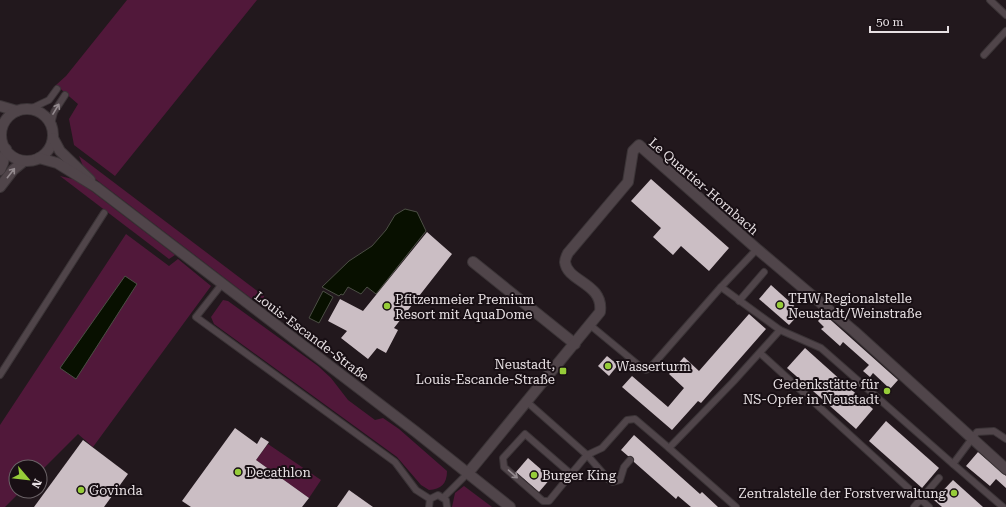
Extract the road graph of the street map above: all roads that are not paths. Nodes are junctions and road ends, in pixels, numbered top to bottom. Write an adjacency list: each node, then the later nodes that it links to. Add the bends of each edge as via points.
1 (990, 0): 2 (lane)
2 (1006, 15)
3 (1006, 31): 4 (lane)
4 (984, 55)
5 (57, 89): 8 (lane, via 49,100)
6 (65, 95): 10 (lane, one-way to 6, via 54,112)
7 (0, 106): 9 (street)
8 (30, 109): 9 (street); 10 (street, via 43,114)
9 (17, 111): 11 (street)
10 (51, 124): 12 (street)
11 (1, 126): 13 (street, via 1,137)
12 (53, 138): 14 (street, via 47,152); 18 (street, Louis-Escande-Straße, via 60,151)
13 (6, 149): 15 (street, via 14,157); 16 (street)
14 (39, 158): 15 (street); 18 (street, Louis-Escande-Straße, via 57,163)
15 (24, 161): 17 (street, one-way to 15)
16 (0, 170)
17 (0, 187)
18 (96, 187): 23 (street, Louis-Escande-Straße)
19 (104, 213): 30 (lane)
20 (757, 249): 24 (lane, Le Quartier-Hornbach); 26 (street, Le Quartier-Hornbach, via 639,145 633,151 628,182 568,253 565,262 568,270 598,295 602,303 600,312); 32 (street, Le Quartier-Hornbach, via 854,331)
21 (473, 262): 28 (street)
22 (764, 272): 25 (lane)
23 (222, 284): 39 (street, Louis-Escande-Straße); 43 (lane, via 196,318 395,462 416,490)
24 (721, 287): 25 (lane); 26 (lane, Le Quartier-Hornbach, via 646,370)
25 (740, 301): 27 (lane)
26 (590, 325): 28 (street, Le Quartier-Hornbach)
27 (780, 330): 29 (lane); 37 (lane, via 820,348)
28 (575, 344): 31 (street, Le Quartier-Hornbach)
29 (760, 353): 34 (lane); 44 (lane)
30 (0, 374)
31 (526, 401): 35 (lane); 39 (street, Le Quartier-Hornbach)
32 (971, 438): 33 (lane, via 977,432 994,431); 37 (lane); 38 (street, Le Quartier-Hornbach)
33 (1006, 439)
34 (669, 448): 35 (lane, via 635,419 627,420 602,448); 48 (lane)
35 (587, 455): 36 (lane, via 613,482 620,480 624,467); 40 (lane)
36 (630, 460)
37 (954, 464): 51 (lane)
38 (1006, 469)
39 (468, 473): 42 (lane); 47 (street, Louis-Escande-Straße)
40 (571, 474): 40 (lane, one-way to 40, via 525,434 503,458 504,467 543,501 549,500)
41 (939, 478): 44 (lane)
42 (444, 498): 43 (lane, via 438,495); 46 (lane)
43 (430, 499): 45 (lane)
44 (921, 500): 49 (lane); 50 (lane)
45 (430, 507)
46 (447, 507)
47 (510, 507)
48 (736, 507)
49 (914, 507)
50 (929, 507)
51 (1003, 507)

